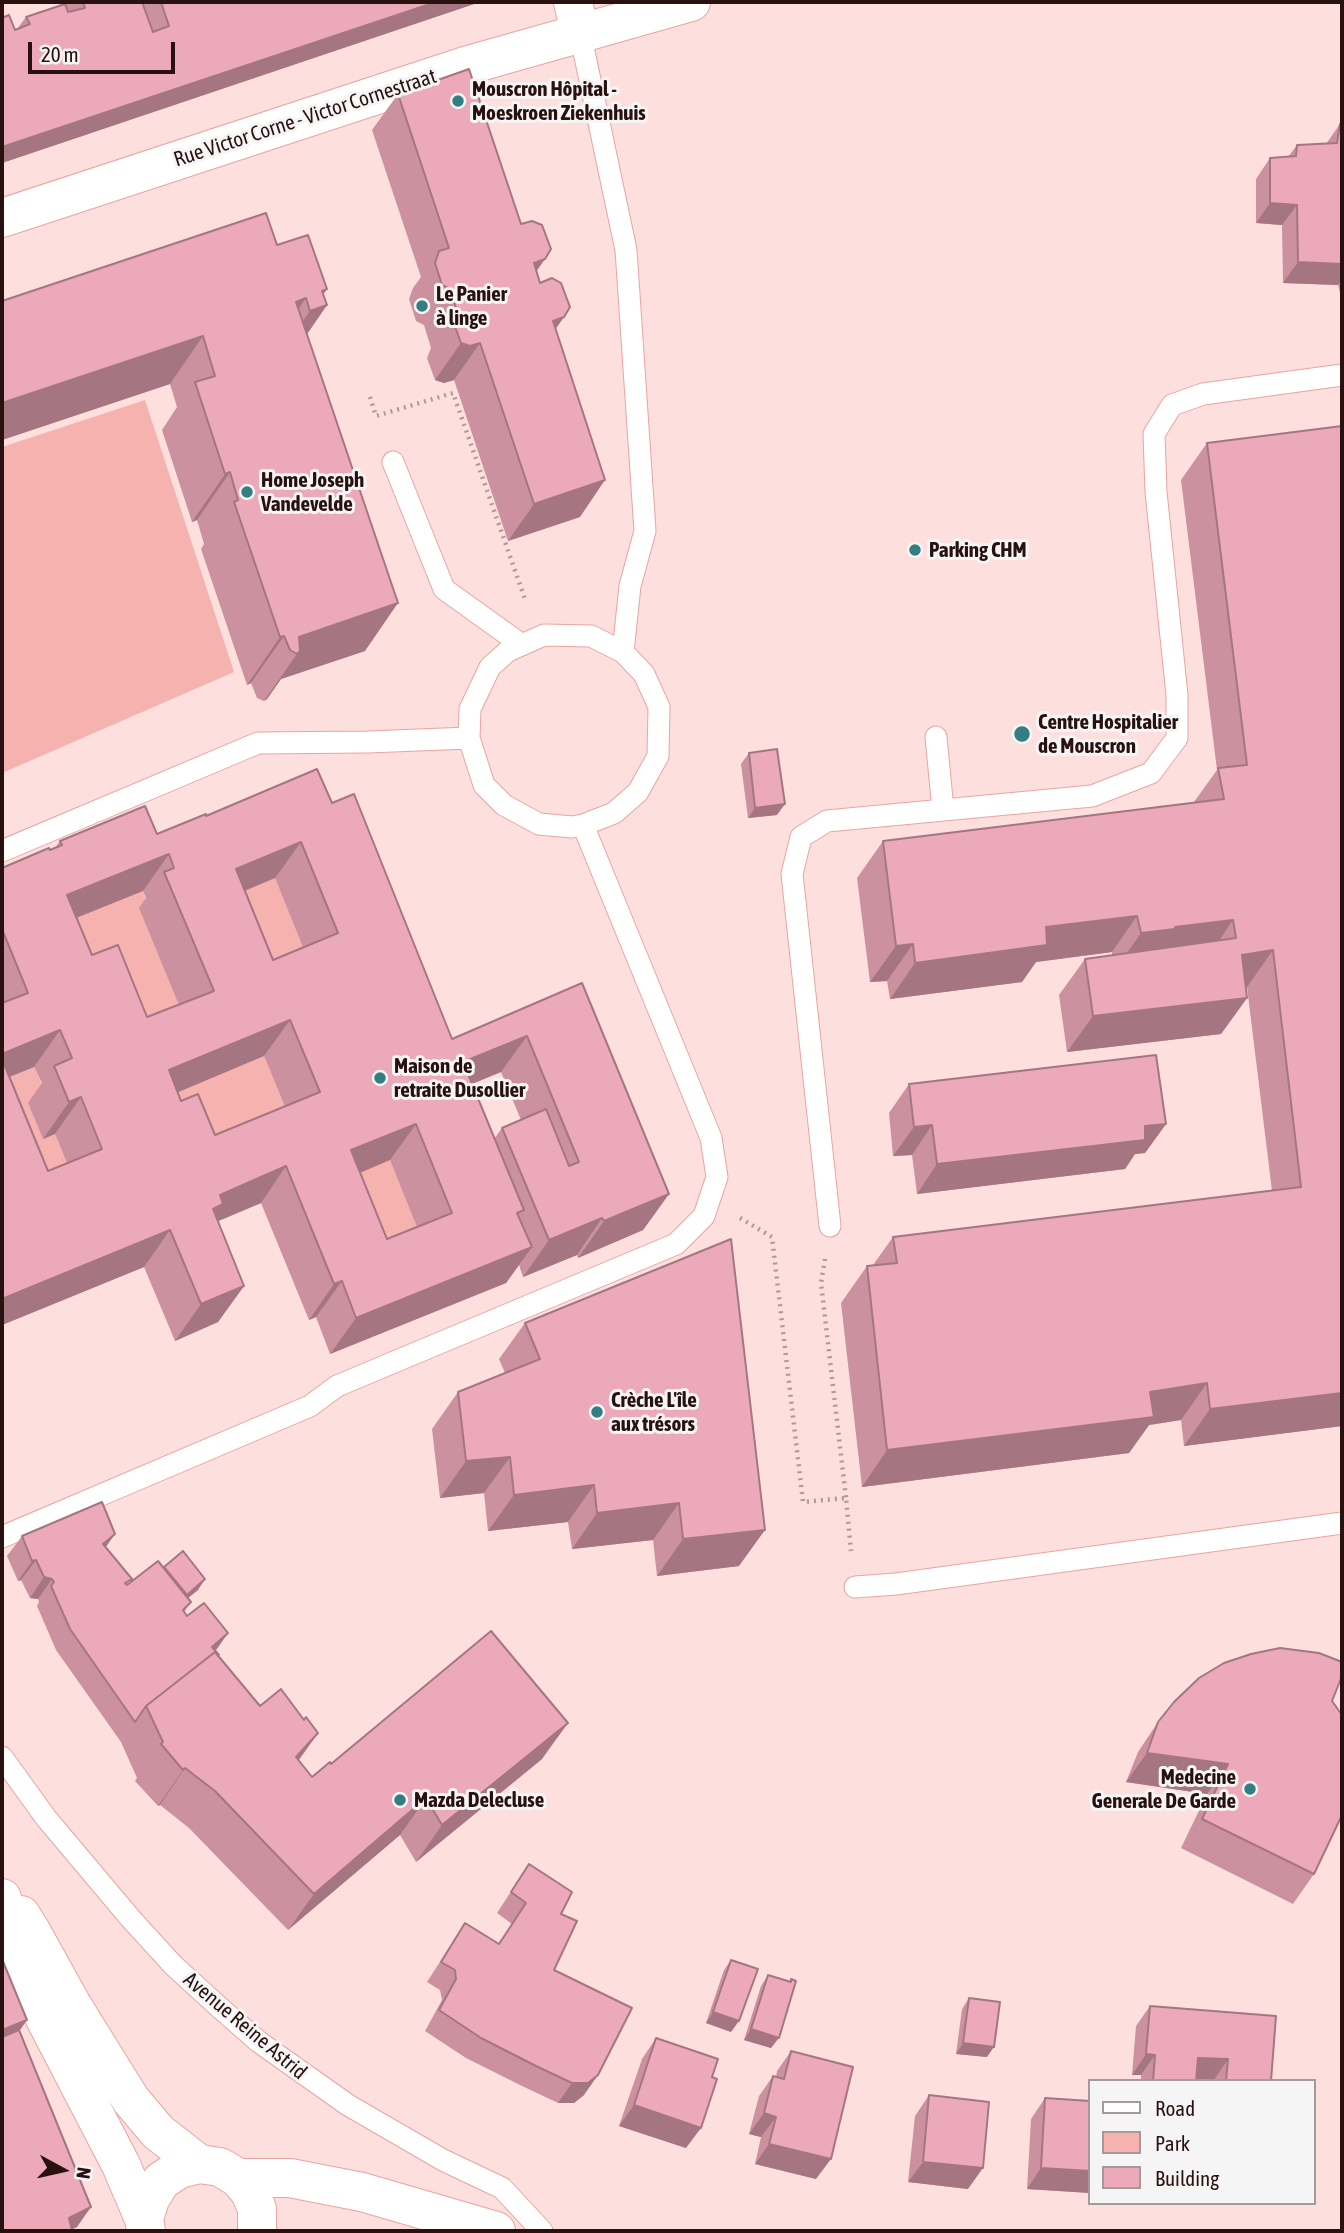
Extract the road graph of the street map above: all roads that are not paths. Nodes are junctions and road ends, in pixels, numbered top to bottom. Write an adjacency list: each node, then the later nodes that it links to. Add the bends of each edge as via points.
1 (691, 2): 2 (main road, Rue Victor Corne - Victor Cornestraat)
2 (576, 17): 3 (main road, Rue Victor Corne - Victor Cornestraat, via 465,66); 7 (lane, via 626,250 646,531 629,586)
3 (2, 218)
4 (1342, 375): 10 (lane, via 1203,394 1172,405 1154,433 1177,738 1151,773 1092,796)
5 (393, 462): 6 (lane, via 444,589)
6 (530, 641): 7 (lane, via 544,635 591,636); 9 (lane, via 490,667 470,709)
7 (623, 652): 11 (lane, via 643,674 659,707 658,756 638,792 614,813)
8 (936, 737): 10 (lane)
9 (469, 738): 11 (lane, via 484,785 504,805 539,824); 12 (lane, via 258,743)
10 (943, 810): 13 (lane, via 827,821 801,837 792,874)
11 (583, 825): 15 (lane, via 711,1138 717,1177 704,1216 676,1244 337,1386 310,1406)
12 (2, 850)
13 (830, 1226)
14 (1342, 1523): 16 (lane)
15 (2, 1537)
16 (855, 1587)
17 (2, 1757): 25 (lane, Avenue Reine Astrid, via 123,1910 219,2007 259,2042 348,2105 502,2188)
18 (2, 1888): 20 (main road, via 131,2100 158,2132)
19 (2, 1898): 22 (main road, via 11,1944 102,2126)
20 (199, 2164): 21 (main road, via 220,2167); 22 (main road, via 178,2169 161,2181 150,2199)
21 (238, 2178): 23 (main road, via 257,2209); 24 (main road, via 290,2178 362,2192)
22 (145, 2225)
23 (257, 2231)
24 (496, 2231)
25 (542, 2231)

